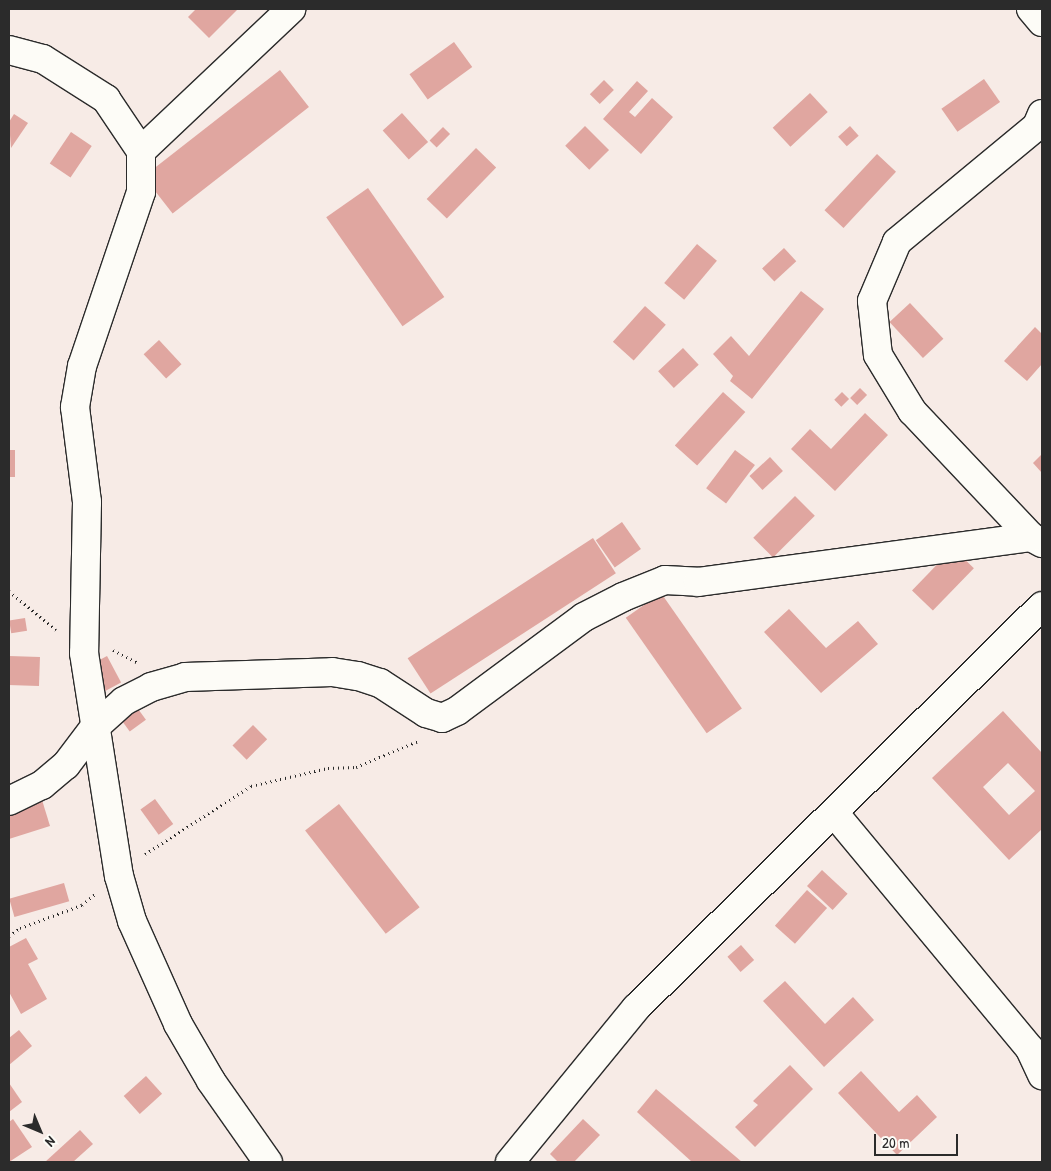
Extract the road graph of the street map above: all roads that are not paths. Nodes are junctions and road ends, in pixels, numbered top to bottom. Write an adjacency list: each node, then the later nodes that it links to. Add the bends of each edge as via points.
1 (292, 9): 6 (street)
2 (1031, 9): 3 (street)
3 (1042, 22)
4 (9, 50): 6 (street, via 43,59 106,99)
5 (1042, 114): 7 (street, via 1037,126 897,242 872,301 878,355 912,411)
6 (141, 151): 9 (street, via 141,192 82,366 75,407 87,502 84,653)
7 (1037, 540): 9 (street, via 698,582 664,580 584,617 457,711 442,718 426,713 380,683 332,672 185,677 138,693)
8 (1042, 606): 11 (street)
9 (94, 728): 10 (street, via 80,749 42,785); 13 (street, via 119,876 132,921 178,1024 211,1081)
10 (9, 800)
11 (835, 814): 12 (street, via 1030,1050); 14 (street, via 636,1008)
12 (1042, 1075)
13 (268, 1162)
14 (510, 1162)

